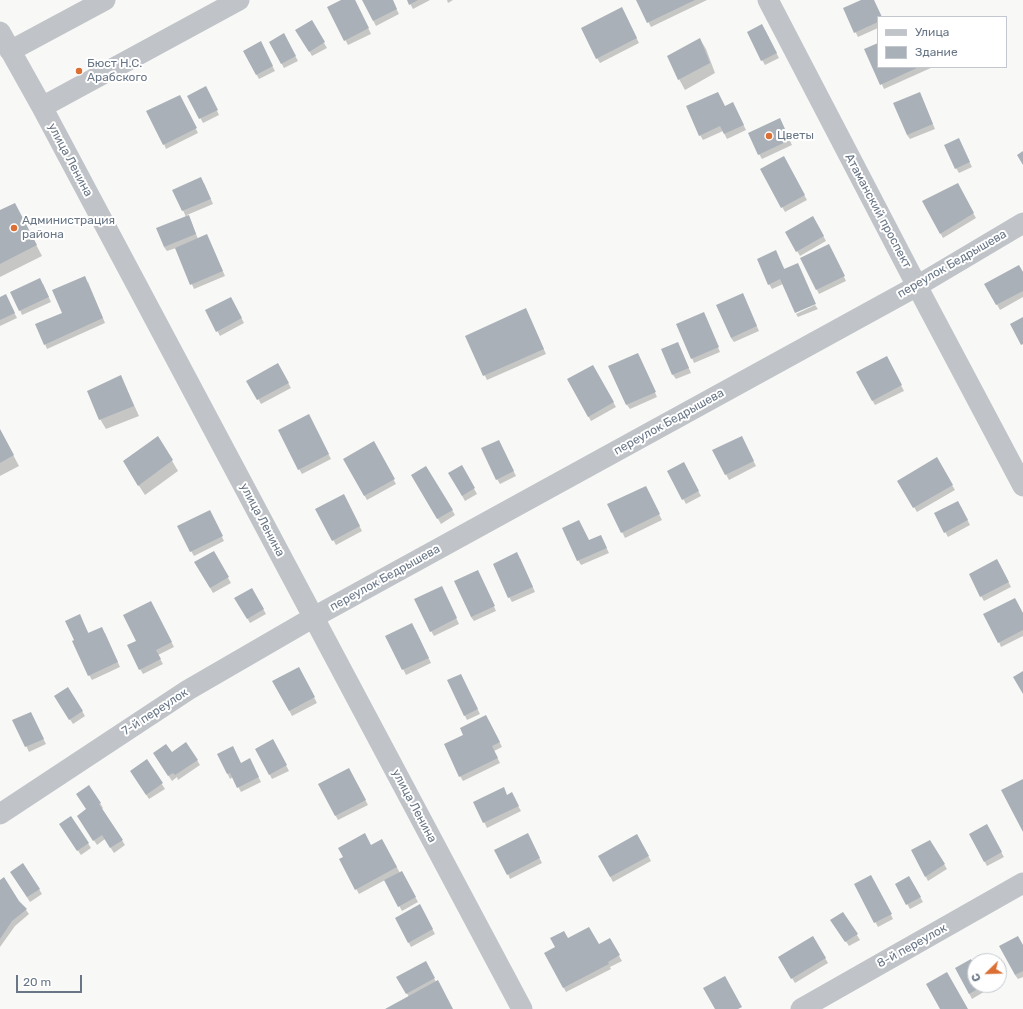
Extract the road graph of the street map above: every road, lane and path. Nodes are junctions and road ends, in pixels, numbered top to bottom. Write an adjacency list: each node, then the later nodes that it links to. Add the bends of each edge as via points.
1 (105, 0): 5 (street)
2 (239, 0): 6 (street)
3 (768, 0): 8 (street, Атаманский проспект)
4 (0, 32): 5 (street, улица Ленина)
5 (10, 51): 6 (street, улица Ленина)
6 (42, 106): 10 (street, улица Ленина)
7 (1023, 223): 8 (street, переулок Бедрышева)
8 (917, 286): 9 (street, Атаманский проспект); 10 (street, переулок Бедрышева)
9 (1023, 486)
10 (314, 617): 11 (street, 7-й переулок, via 188,690); 13 (street, улица Ленина)
11 (0, 814)
12 (1023, 884): 14 (street, 8-й переулок)
13 (522, 1009)
14 (801, 1009)

